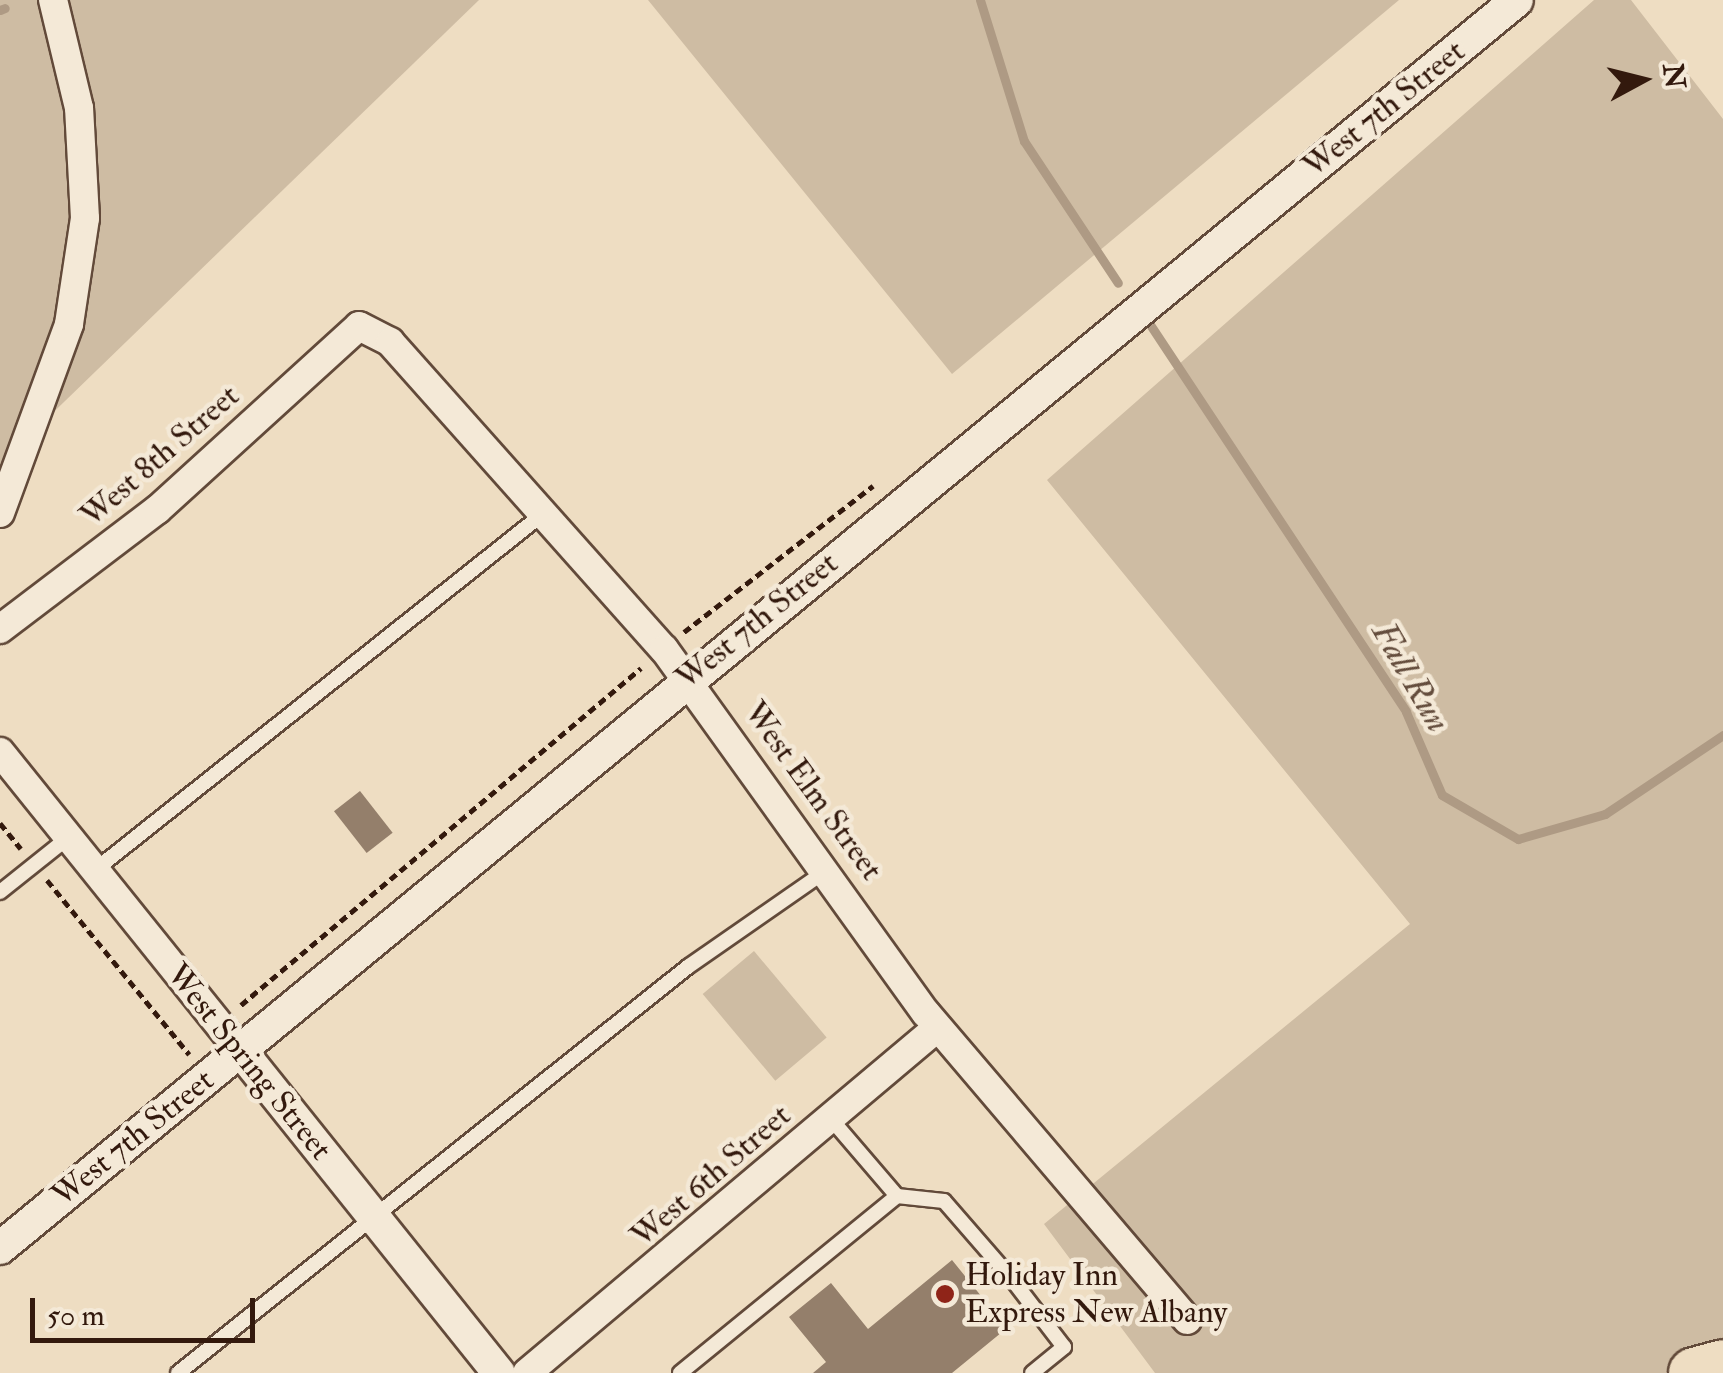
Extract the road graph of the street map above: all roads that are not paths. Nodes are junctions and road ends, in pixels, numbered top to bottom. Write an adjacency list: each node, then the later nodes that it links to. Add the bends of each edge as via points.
1 (53, 0): 5 (street, via 79,108 85,218 69,324)
2 (1517, 0): 7 (street, West 7th Street)
3 (360, 326): 4 (street, West Elm Street, via 405,352); 6 (street, West 8th Street, via 157,510)
4 (545, 512): 7 (street, West Elm Street); 10 (lane)
5 (0, 513)
6 (0, 629)
7 (687, 678): 11 (street, West Elm Street); 14 (street, West 7th Street)
8 (0, 752): 9 (street, West Spring Street)
9 (69, 837): 10 (street, West Spring Street); 12 (lane)
10 (95, 870): 14 (street, West Spring Street)
11 (828, 870): 13 (street, West Elm Street); 17 (lane, via 689,966)
12 (0, 892)
13 (937, 1028): 15 (street, West 6th Street); 19 (street, West Elm Street)
14 (230, 1039): 17 (street, West Spring Street); 18 (street, West 7th Street)
15 (831, 1118): 16 (lane); 23 (street, West 6th Street)
16 (897, 1196): 24 (lane); 25 (lane, via 944,1201 1064,1347)
17 (372, 1214): 21 (lane); 22 (street, West Spring Street)
18 (0, 1248)
19 (1188, 1320)
20 (1723, 1366): 26 (highway)
21 (178, 1373)
22 (499, 1373)
23 (527, 1373)
24 (680, 1373)
25 (1032, 1373)
26 (1694, 1373)

